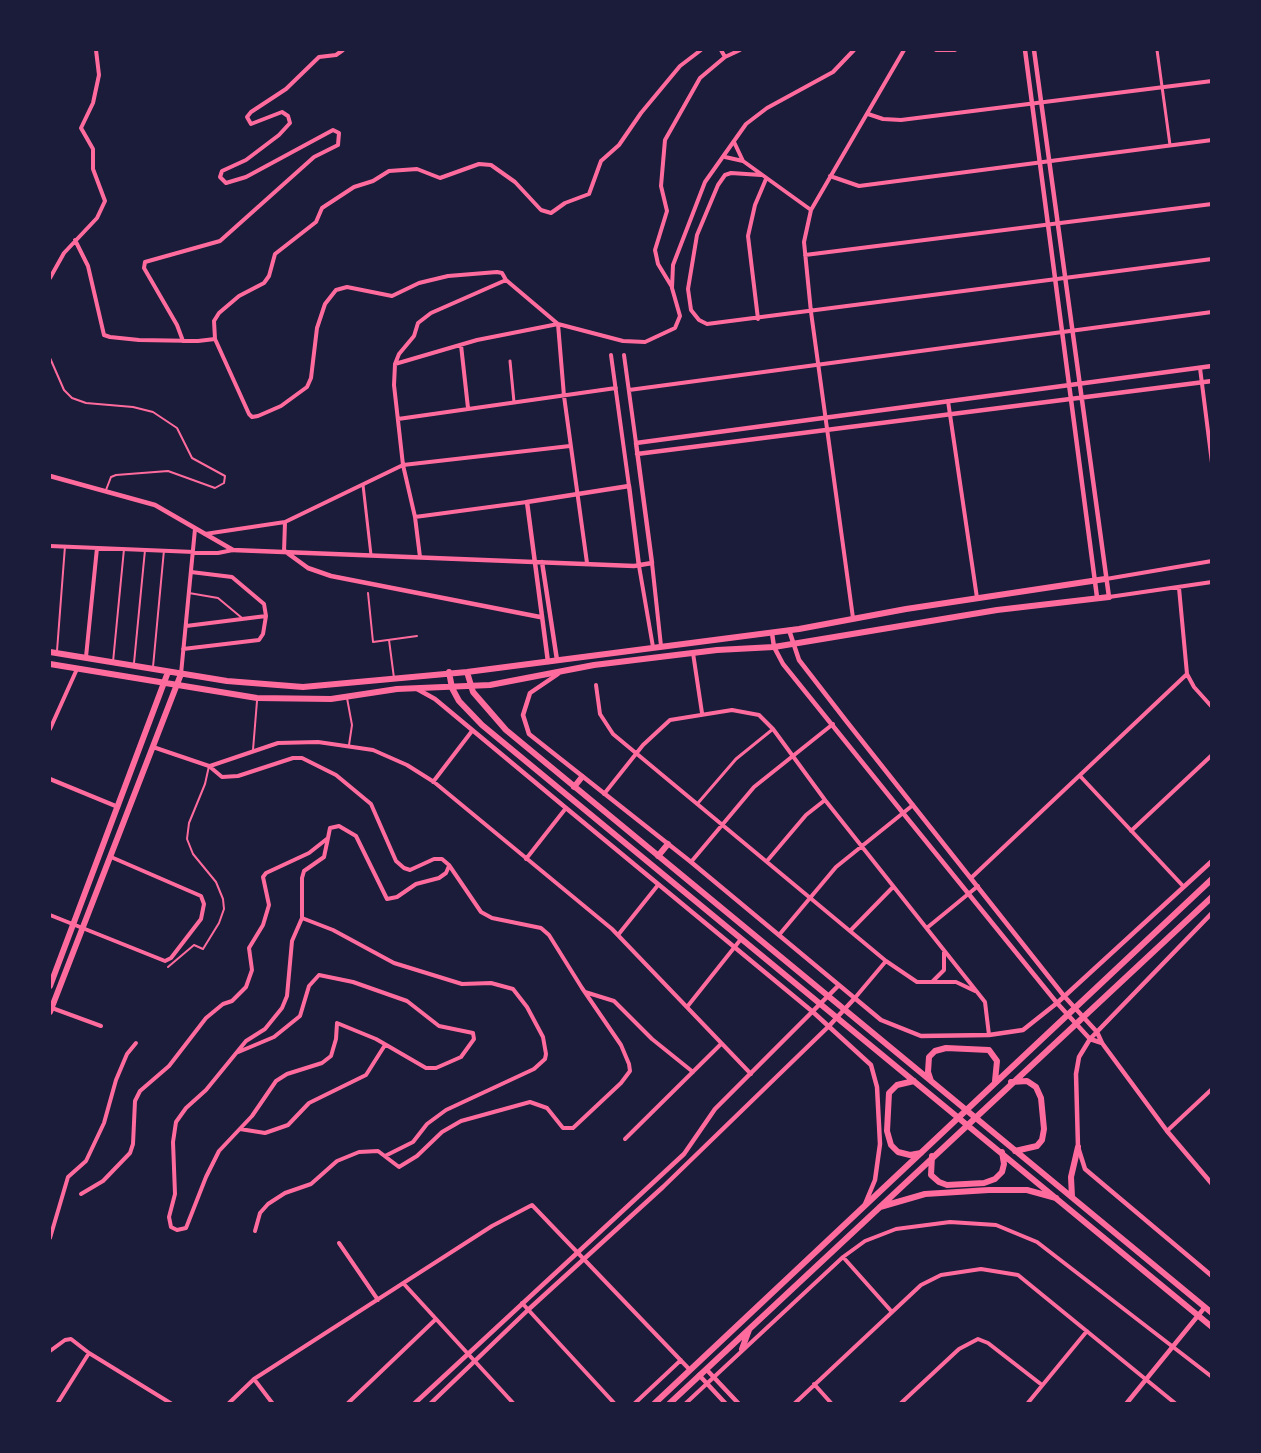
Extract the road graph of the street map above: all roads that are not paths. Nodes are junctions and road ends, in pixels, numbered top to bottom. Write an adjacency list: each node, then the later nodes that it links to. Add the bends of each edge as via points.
1 (96, 50): 33 (street, via 99,75 93,103 81,128 93,149 93,169 105,201 97,218)
2 (343, 50): 48 (street, via 319,57 286,89 252,112 248,117 251,124 282,112 290,123 246,160 222,171 220,177 226,183 246,177 333,130 339,133 338,145 314,157 220,241 145,262 144,268)
3 (701, 50): 47 (street, via 680,66 619,146 601,161 589,194 551,213 541,210 515,182 491,165 479,164 440,178 417,169 389,171 322,208 316,222 275,254 264,283 238,296 219,313 214,321)
4 (721, 50): 13 (street)
5 (740, 50): 13 (street)
6 (854, 50): 20 (street, via 833,72 746,124)
7 (904, 50): 18 (street)
8 (936, 50): 9 (street)
9 (955, 50)
10 (1025, 50): 17 (street)
11 (1034, 50): 16 (street)
12 (1157, 50): 15 (street)
13 (725, 57): 40 (street, via 700,78 664,140 661,186 667,211 655,250)
14 (1212, 81): 15 (street)
15 (1162, 87): 16 (street); 21 (street)
16 (1041, 102): 17 (street); 24 (street)
17 (1032, 103): 18 (street, via 902,120); 25 (street)
18 (868, 114): 27 (street)
19 (1212, 140): 21 (street)
20 (734, 142): 22 (street); 23 (street)
21 (1170, 146): 24 (street)
22 (725, 157): 23 (street); 40 (street, via 700,193 673,265)
23 (743, 161): 26 (street)
24 (1049, 163): 25 (street); 31 (street)
25 (1040, 164): 27 (street, via 859,186); 32 (street)
26 (761, 176): 28 (street); 43 (street, via 731,173 718,185 697,235 688,289 691,310 707,324)
27 (830, 176): 30 (street)
28 (766, 178): 30 (street); 43 (street, via 748,236)
29 (1212, 204): 31 (street)
30 (811, 210): 34 (street, via 804,242)
31 (1057, 224): 32 (street); 38 (street)
32 (1048, 225): 34 (street); 39 (street)
33 (75, 240): 36 (street); 48 (street, via 88,266 104,334 110,338)
34 (806, 255): 41 (street)
35 (1212, 259): 38 (street)
36 (50, 278)
37 (506, 280): 44 (street); 47 (street, via 497,272 448,276 392,296 347,287 336,290 325,304 317,328 307,387 281,406 258,416 249,414); 54 (street, via 422,317)
38 (1064, 280): 39 (street); 45 (street)
39 (1056, 281): 41 (street); 46 (street)
40 (672, 288): 44 (street, via 680,316 678,323 645,342 624,341)
41 (811, 312): 43 (street); 55 (street)
42 (1212, 312): 45 (street)
43 (758, 319)
44 (558, 324): 49 (street); 64 (street)
45 (1071, 331): 46 (street); 59 (street)
46 (1062, 332): 55 (street); 61 (street)
47 (215, 339): 48 (street)
48 (183, 341)
49 (461, 345): 54 (street); 69 (street)
50 (611, 355): 62 (street)
51 (624, 355): 63 (street)
52 (50, 358): 82 (lane, via 64,390 72,398 153,412 177,428 192,458 225,476 222,487 215,488 168,471 116,475 111,477)
53 (510, 361): 68 (street)
54 (395, 364): 72 (street)
55 (819, 364): 63 (street); 71 (street)
56 (1212, 366): 57 (street)
57 (1200, 368): 59 (street); 60 (street)
58 (1212, 381): 60 (street)
59 (1078, 382): 61 (street); 65 (street)
60 (1202, 382): 65 (street); 77 (street)
61 (1069, 384): 66 (street); 67 (street)
62 (616, 388): 64 (street); 81 (street)
63 (629, 390): 74 (street)
64 (564, 396): 68 (street); 75 (street)
65 (1080, 396): 66 (street); 107 (street)
66 (1071, 397): 70 (street); 108 (street)
67 (948, 400): 70 (street); 71 (street)
68 (514, 402): 69 (street)
69 (468, 408): 72 (street)
70 (950, 413): 73 (street); 115 (street)
71 (825, 417): 73 (street); 74 (street)
72 (398, 418): 78 (street)
73 (827, 430): 76 (street); 119 (street)
74 (636, 443): 76 (street)
75 (570, 446): 78 (street); 83 (street)
76 (637, 454): 103 (street)
77 (1212, 463)
78 (403, 465): 80 (street); 85 (street)
79 (50, 476): 82 (street)
80 (363, 484): 86 (street); 98 (street)
81 (629, 486): 83 (street); 105 (street)
82 (106, 490): 87 (street, via 155,505)
83 (578, 494): 84 (street); 104 (street)
84 (527, 502): 85 (street); 101 (street)
85 (415, 517): 99 (street)
86 (285, 522): 88 (street); 97 (street)
87 (195, 529): 88 (street); 96 (street)
88 (204, 534): 95 (street)
89 (50, 546): 90 (street)
90 (65, 546): 91 (street); 132 (lane)
91 (97, 548): 92 (street); 133 (street)
92 (124, 549): 93 (street); 135 (lane)
93 (145, 550): 94 (street); 138 (lane)
94 (164, 550): 96 (street); 140 (lane)
95 (233, 550): 96 (street); 97 (street)
96 (193, 552): 106 (street)
97 (285, 552): 98 (street); 117 (street, via 308,568 331,576)
98 (371, 555): 99 (street)
99 (420, 557): 101 (street)
100 (1212, 561): 107 (street)
101 (533, 562): 102 (street); 117 (street)
102 (542, 562): 104 (street); 134 (street)
103 (652, 563): 105 (street); 126 (street)
104 (587, 564): 105 (street)
105 (639, 566): 127 (street)
106 (191, 572): 111 (street); 116 (street, via 232,577 264,604)
107 (1105, 579): 108 (main road); 114 (street)
108 (1095, 581): 113 (street); 115 (main road)
109 (1212, 582): 110 (street)
110 (1179, 588): 114 (street); 146 (street)
111 (189, 593): 118 (lane, via 218,598); 120 (street)
112 (368, 593): 124 (lane, via 373,642)
113 (1097, 597): 114 (main road); 125 (main road)
114 (1109, 597)
115 (977, 599): 119 (main road)
116 (266, 616): 118 (street); 129 (street, via 262,638)
117 (540, 617): 136 (street)
118 (243, 619): 120 (street)
119 (853, 619): 121 (main road)
120 (186, 626): 129 (street)
121 (789, 630): 122 (main road); 125 (street)
122 (772, 633): 126 (main road); 128 (street)
123 (417, 636): 124 (lane)
124 (390, 640): 147 (lane)
125 (792, 644): 128 (main road); 162 (street, via 799,660)
126 (661, 646): 127 (main road)
127 (653, 647): 134 (main road)
128 (774, 647): 131 (main road); 158 (street, via 783,664)
129 (183, 649): 145 (street)
130 (50, 652): 132 (main road)
131 (693, 653): 141 (main road); 157 (street)
132 (57, 654): 133 (main road)
133 (86, 658): 135 (main road)
134 (557, 660): 136 (main road)
135 (113, 662): 138 (main road)
136 (548, 662): 144 (main road)
137 (50, 664): 139 (main road)
138 (134, 666): 140 (main road)
139 (77, 669): 148 (main road); 159 (street)
140 (153, 669): 142 (main road)
141 (562, 671): 151 (main road); 171 (street, via 530,693 523,721 529,734)
142 (168, 672): 145 (main road); 148 (main road)
143 (449, 672): 144 (main road); 147 (main road); 152 (main road)
144 (467, 672): 151 (main road)
145 (181, 674): 147 (main road, via 303,687); 150 (main road)
146 (1187, 674): 156 (street); 172 (street)
147 (394, 678)
148 (165, 683): 150 (main road); 180 (main road)
149 (596, 685): 167 (street, via 605,725)
150 (178, 686): 155 (main road); 164 (main road)
151 (469, 686): 152 (main road); 175 (main road, via 506,730)
152 (452, 688): 153 (main road); 213 (main road, via 482,725)
153 (415, 689): 154 (main road); 161 (street, via 435,699)
154 (347, 696): 155 (main road, via 308,700); 163 (lane, via 352,725)
155 (257, 698): 165 (lane)
156 (1212, 707)
157 (702, 713): 160 (street, via 747,711 759,715); 167 (street, via 666,722)
158 (833, 724): 166 (street); 168 (street)
159 (50, 729)
160 (773, 729): 168 (street); 178 (street, via 736,759)
161 (472, 731): 174 (street); 181 (street)
162 (865, 744): 166 (street); 179 (street)
163 (349, 745): 165 (street, via 278,743); 174 (street, via 389,756)
164 (153, 747): 170 (street); 189 (main road)
165 (253, 750): 170 (street)
166 (855, 752): 182 (street)
167 (637, 753): 176 (street); 178 (street)
168 (792, 754): 177 (street); 183 (street, via 754,787)
169 (1212, 755): 184 (street)
170 (209, 766): 194 (street, via 228,778 293,758 322,766 371,804 396,861 404,868 410,870 442,859); 217 (lane, via 187,839 216,882 224,909 203,949 194,945)
171 (582, 777): 175 (main road); 176 (street)
172 (1080, 777): 184 (street); 195 (street)
173 (50, 779): 180 (street)
174 (433, 782): 190 (street)
175 (574, 787): 188 (main road)
176 (604, 794): 186 (street)
177 (825, 800): 187 (street); 191 (street, via 806,814)
178 (698, 803): 183 (street)
179 (913, 805): 182 (street); 195 (street)
180 (118, 807): 207 (main road)
181 (566, 808): 190 (street); 197 (street)
182 (903, 813): 187 (street); 201 (street)
183 (722, 823): 191 (street); 193 (street)
184 (1131, 831): 199 (street)
185 (328, 838): 194 (street, via 330,828 339,826 356,836 387,899 416,884 439,878); 206 (street, via 324,857 302,878); 262 (street, via 309,853 263,877 269,905 249,948 252,970 246,987 206,1018 170,1066 140,1091 135,1101 133,1144 126,1160)
186 (668, 844): 188 (main road); 193 (street)
187 (861, 845): 200 (street); 202 (street)
188 (658, 856): 223 (main road)
189 (110, 857): 209 (main road); 209 (street, via 194,890 204,901 201,919 165,961)
190 (526, 859): 211 (street)
191 (767, 861): 202 (street)
192 (1212, 861): 199 (street)
193 (691, 862): 212 (street)
194 (449, 865): 221 (street, via 481,912 541,928 549,935)
195 (971, 878): 198 (street)
196 (1212, 879): 249 (main road)
197 (658, 885): 211 (street); 214 (street)
198 (978, 886): 201 (street); 224 (street)
199 (1183, 886): 224 (street)
200 (893, 887): 208 (street); 210 (street)
201 (967, 894): 208 (street); 227 (street)
202 (810, 897): 210 (street); 212 (street)
203 (1212, 897): 250 (main road)
204 (1212, 913): 235 (street)
205 (50, 915): 207 (street)
206 (302, 918): 244 (street, via 292,942 287,996 282,1008 265,1029); 259 (street, via 394,963 462,984 491,983 513,989 543,1037 544,1059 523,1075 446,1110 427,1124 413,1142)
207 (73, 924): 209 (street); 219 (main road)
208 (928, 927): 215 (street)
209 (83, 928): 229 (main road)
210 (850, 931): 216 (street)
211 (618, 935): 228 (street)
212 (779, 935): 220 (street)
213 (741, 939): 214 (street); 226 (main road)
214 (734, 947): 228 (street); 231 (street)
215 (943, 948): 218 (street, via 944,970); 222 (street)
216 (886, 961): 218 (street, via 917,982); 225 (street)
217 (168, 968)
218 (933, 982): 222 (street, via 956,982)
219 (50, 986)
220 (838, 986): 223 (street); 225 (street)
221 (584, 992): 245 (street, via 614,1001); 259 (street, via 621,1045 630,1071 573,1128 563,1128 547,1108 530,1102 461,1121 399,1167)
222 (978, 993): 236 (street, via 988,1010)
223 (828, 996): 226 (street); 230 (main road)
224 (1066, 998): 227 (street); 235 (street)
225 (854, 999): 230 (street); 236 (street, via 881,1020 921,1036)
226 (820, 1005): 231 (street); 232 (main road)
227 (1059, 1005): 236 (street, via 1023,1029); 237 (street)
228 (687, 1007): 241 (street)
229 (50, 1010): 233 (street)
230 (844, 1010): 232 (street); 248 (main road)
231 (813, 1012): 234 (street); 246 (street)
232 (836, 1019): 234 (street); 247 (main road)
233 (100, 1026)
234 (829, 1026): 238 (street); 272 (street)
235 (1095, 1030): 237 (street); 240 (street)
236 (989, 1035)
237 (1089, 1037): 240 (street); 255 (street, via 1076,1074)
238 (845, 1040): 243 (street); 265 (street, via 871,1065 877,1087 879,1155 875,1180)
239 (136, 1043): 268 (street, via 116,1080 104,1123 86,1161 68,1177)
240 (1102, 1043): 253 (street)
241 (720, 1044): 245 (street); 246 (street)
242 (386, 1045): 244 (street, via 426,1068 436,1068 461,1057 472,1043 473,1033 441,1027 407,1001 352,982 316,976 300,1016 274,1037); 252 (street, via 366,1075 309,1103 288,1125 265,1133); 252 (street, via 337,1023 331,1056 276,1081)
243 (840, 1046)
244 (236, 1053): 252 (street, via 176,1122 171,1227 186,1228 219,1151)
245 (693, 1072): 254 (street)
246 (751, 1074): 270 (street, via 716,1109 684,1154)
247 (914, 1081): 256 (main road); 258 (main road, via 897,1085 889,1093 887,1135 898,1152)
248 (931, 1081): 249 (main road, via 929,1056 946,1048 983,1048 991,1052 997,1061); 257 (main road)
249 (995, 1081): 258 (main road)
250 (1011, 1083): 257 (main road, via 1023,1080 1036,1087 1044,1129 1040,1143 1029,1150); 260 (main road)
251 (1212, 1089): 253 (street)
252 (240, 1129)
253 (1167, 1131): 261 (street)
254 (625, 1139)
255 (1078, 1147): 263 (main road, via 1071,1177); 273 (street, via 1085,1169 1100,1184)
256 (1001, 1151): 260 (main road, via 1002,1172 984,1183 939,1182 931,1174); 264 (main road)
257 (1015, 1151): 263 (main road)
258 (922, 1153): 265 (main road)
259 (385, 1156): 267 (street, via 369,1150 345,1156 311,1184 268,1204 256,1221)
260 (932, 1156): 266 (main road)
261 (1212, 1184)
262 (81, 1194)
263 (1072, 1197): 277 (main road)
264 (1062, 1201): 266 (main road, via 1034,1192 989,1190 925,1194); 281 (main road)
265 (865, 1204): 293 (main road)
266 (877, 1208): 284 (main road)
267 (255, 1231)
268 (50, 1238)
269 (339, 1243): 275 (street)
270 (576, 1253): 272 (street); 274 (street, via 532,1205 492,1226); 276 (street)
271 (843, 1257): 279 (street); 286 (street, via 865,1241 896,1229 950,1222 996,1225 1048,1249); 287 (street)
272 (585, 1260): 278 (street); 291 (street)
273 (1212, 1276)
274 (404, 1284): 275 (street); 282 (street)
275 (378, 1300): 299 (street)
276 (522, 1303): 278 (street); 290 (street)
277 (1205, 1307): 280 (main road); 281 (street)
278 (529, 1309): 292 (street); 312 (street)
279 (892, 1312): 285 (street, via 921,1286 941,1275 990,1269 1018,1275); 302 (street)
280 (1212, 1313)
281 (1198, 1315): 283 (main road); 286 (street)
282 (436, 1319): 290 (street); 308 (street)
283 (1212, 1327)
284 (750, 1328): 287 (main road); 294 (main road)
285 (1087, 1330): 300 (street); 303 (street)
286 (1173, 1346): 298 (street); 300 (street)
287 (742, 1349): 297 (street)
288 (50, 1352): 289 (street, via 68,1339)
289 (89, 1353): 304 (street); 305 (street)
290 (468, 1353): 292 (street); 309 (street)
291 (681, 1360): 295 (street); 313 (street)
292 (475, 1362): 310 (street); 311 (street)
293 (699, 1363): 295 (main road); 296 (main road)
294 (706, 1369): 296 (main road); 297 (street)
295 (690, 1370): 314 (main road)
296 (699, 1375): 301 (street); 315 (main road)
297 (714, 1376): 301 (street); 318 (street)
298 (1212, 1377)
299 (254, 1379): 306 (street); 307 (street)
300 (1146, 1379): 323 (street); 324 (street)
301 (707, 1383): 316 (street); 317 (street)
302 (814, 1384): 319 (street); 320 (street)
303 (1042, 1385): 321 (street, via 978,1339 959,1350); 322 (street)
304 (57, 1404)
305 (172, 1404)
306 (228, 1404)
307 (273, 1404)
308 (347, 1404)
309 (414, 1404)
310 (430, 1404)
311 (514, 1404)
312 (615, 1404)
313 (634, 1404)
314 (654, 1404)
315 (669, 1404)
316 (685, 1404)
317 (726, 1404)
318 (739, 1404)
319 (794, 1404)
320 (832, 1404)
321 (900, 1404)
322 (1027, 1404)
323 (1126, 1404)
324 (1176, 1404)

